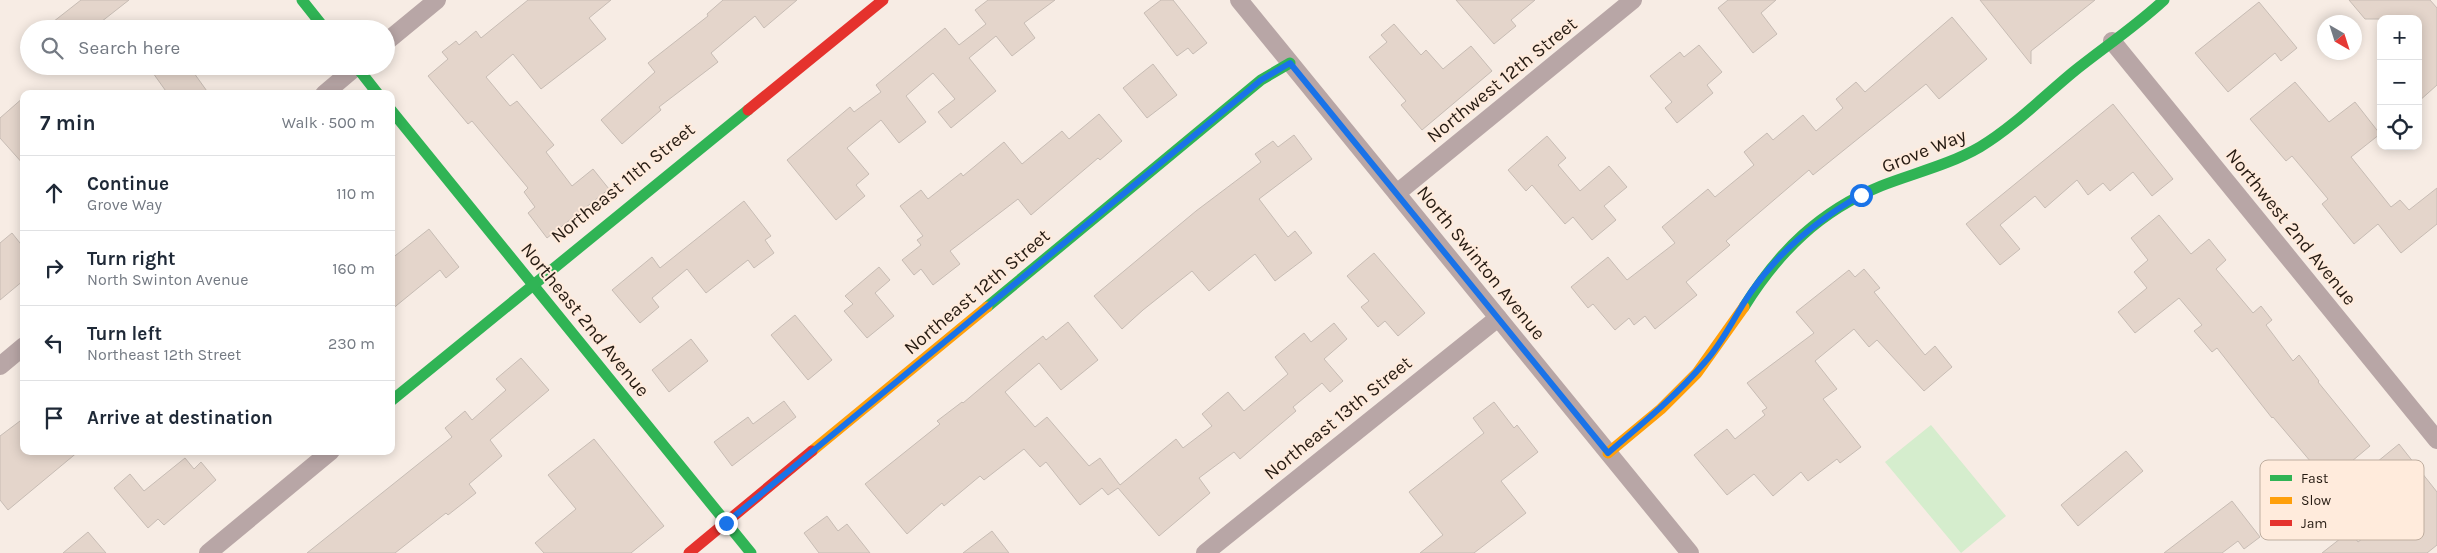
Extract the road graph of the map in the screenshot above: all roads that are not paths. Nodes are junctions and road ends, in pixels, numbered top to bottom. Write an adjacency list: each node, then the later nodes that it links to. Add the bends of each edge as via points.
1 (302, 0): 7 (street)
2 (437, 0): 8 (street)
3 (883, 0): 17 (street, Northeast 11th Street)
4 (1239, 0): 10 (street, North Swinton Avenue)
5 (1633, 0): 16 (street, Northwest 12th Street)
6 (2164, 0): 9 (street, Grove Way, via 2135,27)
7 (318, 20)
8 (395, 35)
9 (2112, 41): 22 (street, Northwest 2nd Avenue); 23 (street, Grove Way, via 1972,152 1944,166 1861,195 1799,236 1768,270 1706,361 1674,397)
10 (1290, 63): 16 (street, North Swinton Avenue); 25 (street, Northeast 12th Street, via 1261,80)
11 (346, 75): 13 (street)
12 (363, 75): 14 (street)
13 (329, 90)
14 (375, 90)
15 (395, 115): 17 (street, Northeast 2nd Avenue)
16 (1397, 193): 18 (street, North Swinton Avenue)
17 (533, 284): 21 (street, Northeast 11th Street); 25 (street, Northeast 2nd Avenue)
18 (1498, 318): 23 (street, North Swinton Avenue); 29 (street, Northeast 13th Street)
19 (20, 349): 20 (street)
20 (0, 366)
21 (395, 398)
22 (2437, 440)
23 (1608, 453): 30 (street, North Swinton Avenue)
24 (326, 455): 26 (street)
25 (726, 523): 27 (street, Northeast 12th Street); 28 (street, Northeast 2nd Avenue)
26 (208, 553)
27 (689, 553)
28 (751, 553)
29 (1206, 553)
30 (1690, 553)

